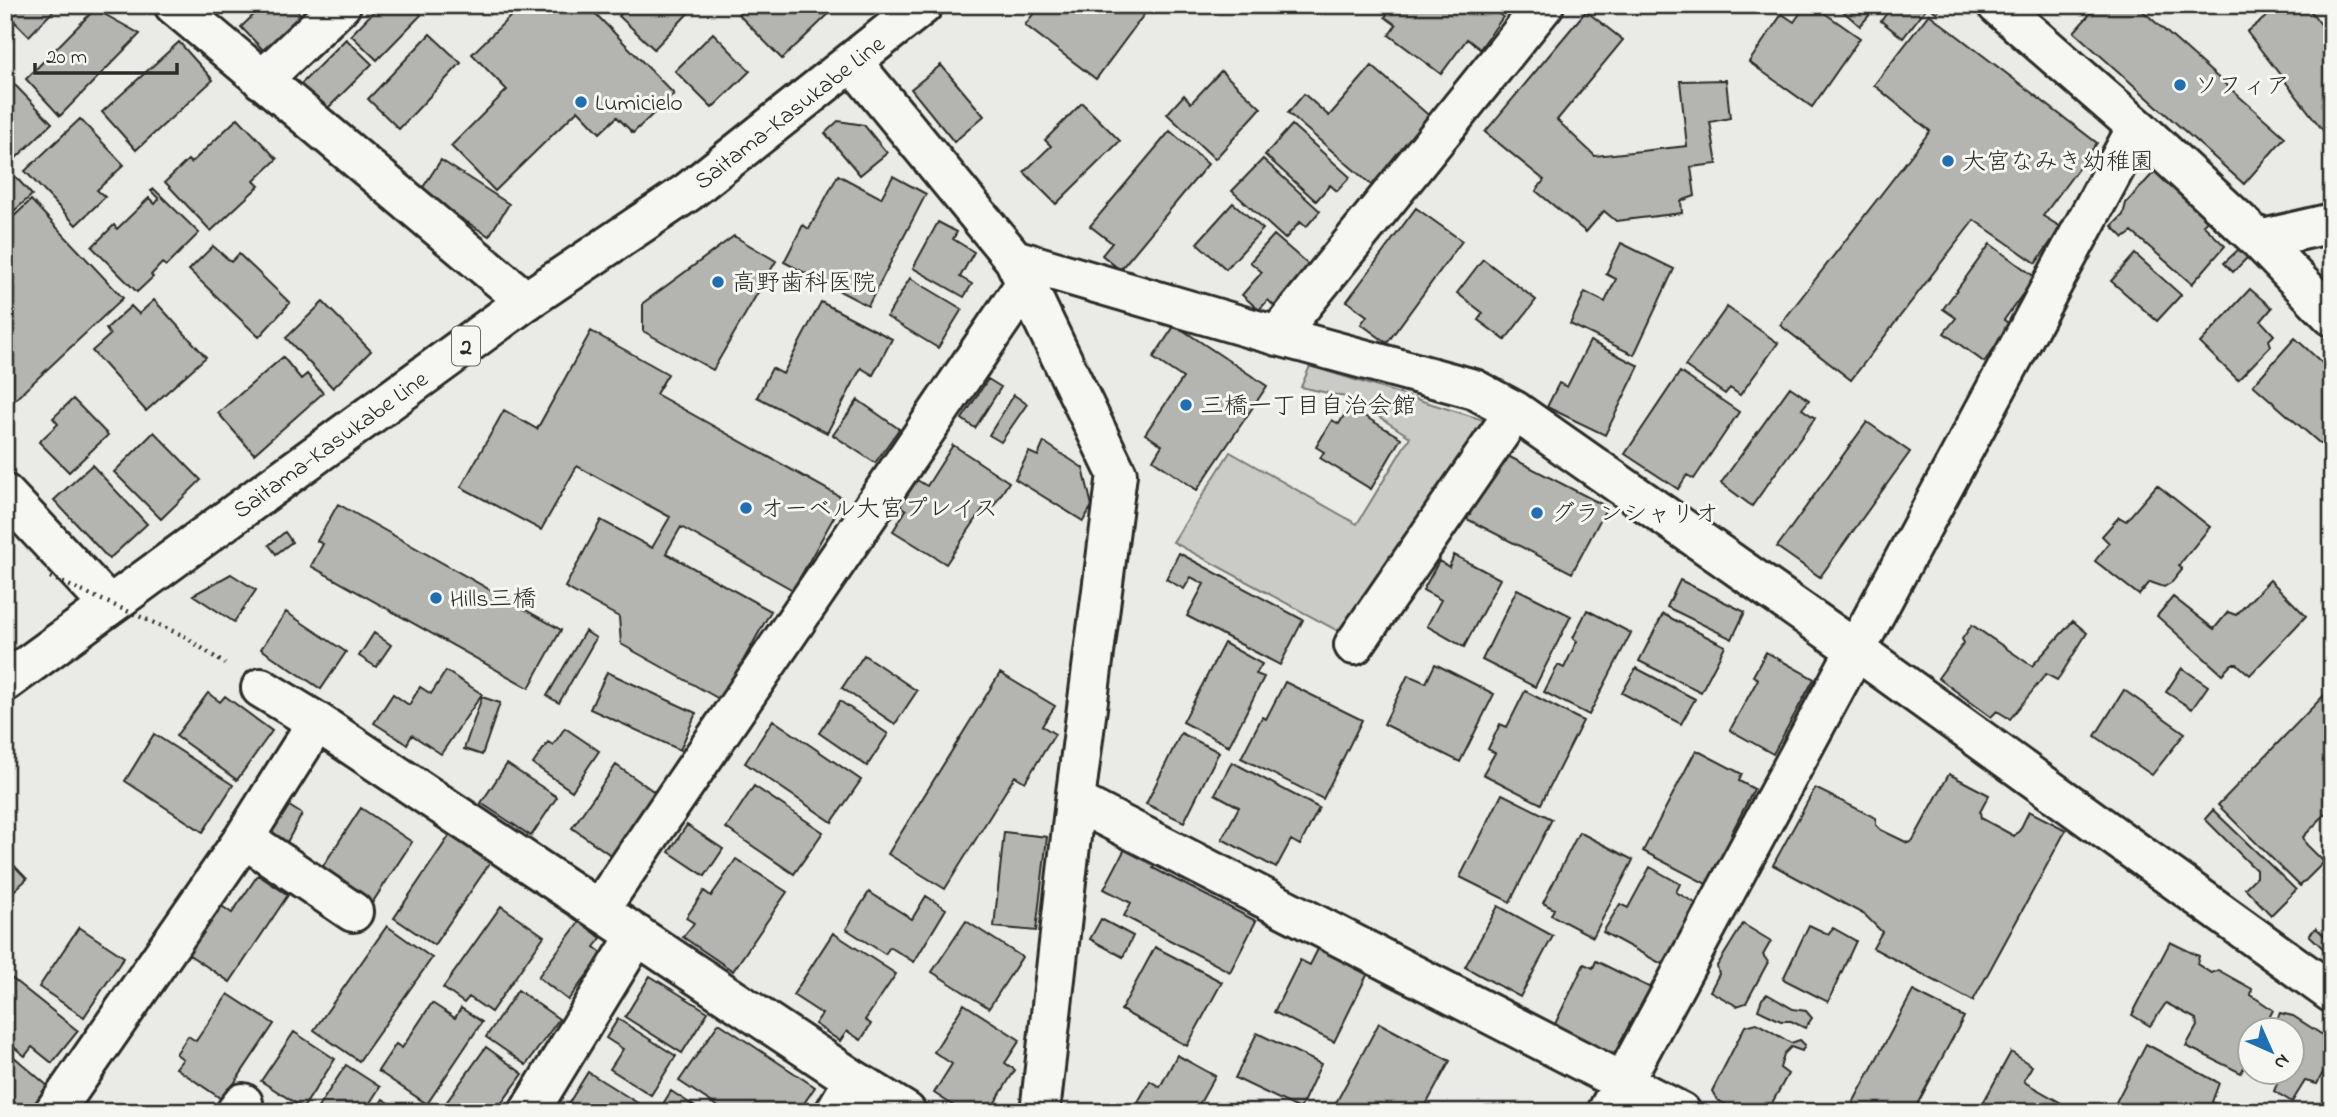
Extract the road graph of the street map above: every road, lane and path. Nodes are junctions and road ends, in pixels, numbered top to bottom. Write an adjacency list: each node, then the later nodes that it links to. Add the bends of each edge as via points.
1 (173, 5): 7 (street)
2 (341, 5): 7 (street)
3 (923, 5): 6 (street, Saitama-Kasukabe Line / 2)
4 (1545, 5): 14 (street)
5 (2009, 8): 8 (street)
6 (853, 63): 11 (street); 12 (street, Saitama-Kasukabe Line / 2, via 688,192)
7 (262, 80): 12 (street)
8 (2137, 127): 10 (street); 21 (street)
9 (2332, 223): 10 (street)
10 (2259, 240): 13 (street)
11 (1020, 271): 14 (street); 25 (street, via 1117,474); 27 (street)
12 (526, 301): 18 (street, Saitama-Kasukabe Line / 2)
13 (2332, 316)
14 (1277, 335): 15 (street, via 1474,389)
15 (1515, 411): 20 (street); 21 (street)
16 (5, 494): 18 (street)
17 (50, 577): 19 (path, bridge)
18 (109, 605): 22 (street, Saitama-Kasukabe Line / 2)
19 (184, 636)
20 (1354, 645)
21 (1856, 650): 30 (street); 32 (street)
22 (5, 682)
23 (261, 688): 24 (street)
24 (317, 722): 26 (street); 27 (street)
25 (1075, 801): 32 (street); 37 (street)
26 (244, 838): 28 (street); 33 (street)
27 (599, 910): 29 (street)
28 (353, 912)
29 (638, 935): 31 (street); 34 (street)
30 (2332, 993)
31 (854, 1080): 35 (street); 36 (street)
32 (1615, 1097): 38 (street)
33 (54, 1112)
34 (529, 1112)
35 (835, 1112)
36 (906, 1112)
37 (1040, 1112)
38 (1681, 1112)

